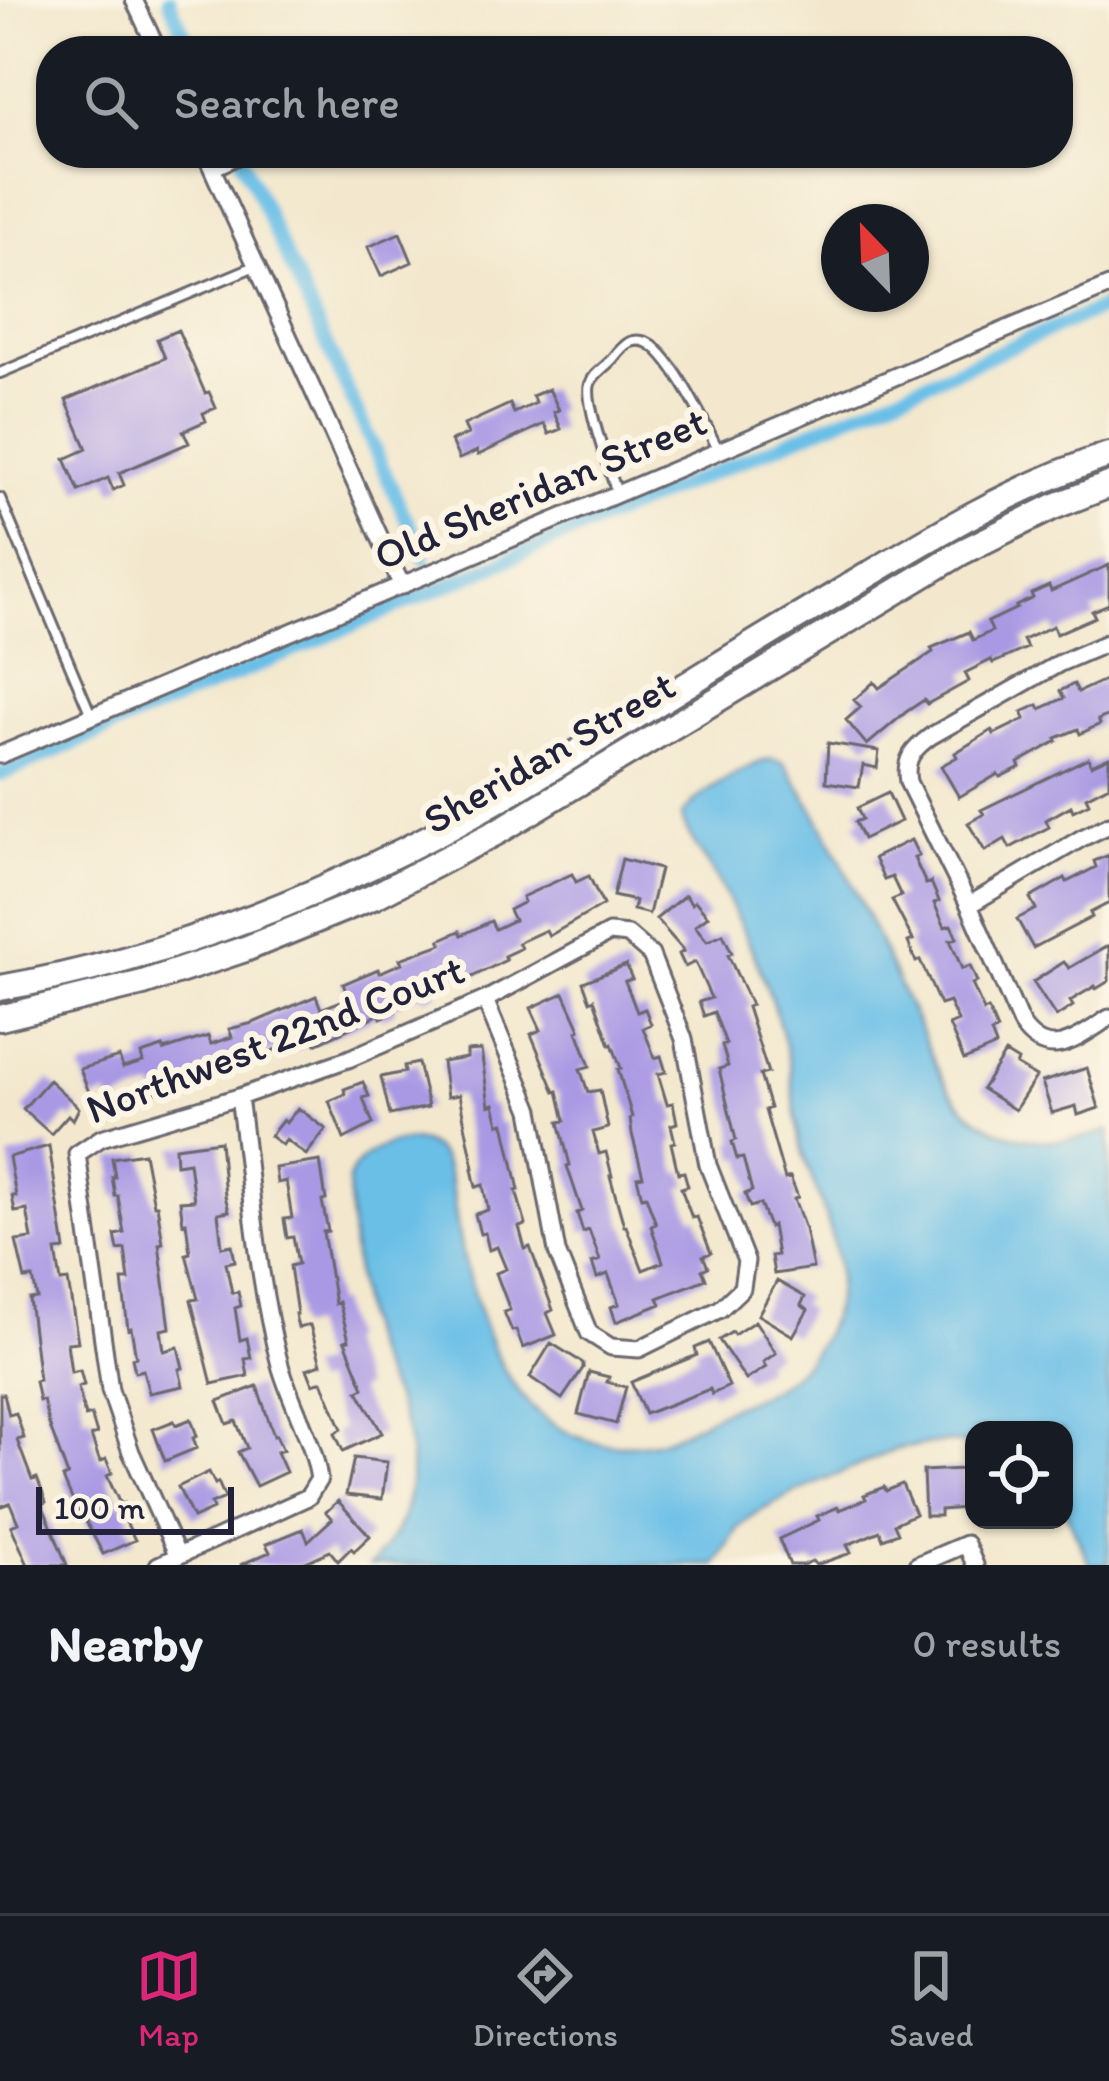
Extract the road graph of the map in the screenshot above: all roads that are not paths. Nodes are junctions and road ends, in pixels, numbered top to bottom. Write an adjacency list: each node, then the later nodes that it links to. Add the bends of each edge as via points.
1 (134, 0): 2 (street)
2 (151, 36)
3 (211, 168): 4 (street)
4 (256, 266): 6 (lane); 12 (street)
5 (1109, 286): 7 (street, Old Sheridan Street)
6 (0, 373)
7 (720, 451): 10 (street, Old Sheridan Street); 10 (lane, via 661,356 646,342 630,341 588,388)
8 (1109, 455): 18 (main road, Sheridan Street, via 956,524 490,804 365,869 134,956)
9 (1109, 485): 20 (main road, Sheridan Street, via 962,552 499,831 373,897 245,950)
10 (618, 494): 12 (street, Old Sheridan Street)
11 (0, 498): 14 (lane)
12 (402, 586): 14 (street, Old Sheridan Street)
13 (1109, 642): 17 (street, via 912,750 908,782)
14 (92, 717): 15 (street, Old Sheridan Street)
15 (0, 755)
16 (1109, 825): 17 (street)
17 (969, 905): 21 (street, via 1031,1039 1072,1042)
18 (0, 988)
19 (485, 1000): 19 (street, Northwest 22nd Court, via 531,1110 557,1252 590,1333 611,1347 639,1349 720,1309 742,1288 746,1262 708,1165 684,1039 650,955 628,935 609,933); 22 (street, Northwest 22nd Court)
20 (0, 1018)
21 (1109, 1018)
22 (239, 1097): 23 (street, via 280,1366 319,1479 308,1497); 23 (street, Northwest 22nd Court, via 101,1138 77,1154 110,1390)
23 (178, 1554): 24 (street)
24 (158, 1565)
25 (917, 1565): 26 (street, via 966,1544)
26 (975, 1565)

